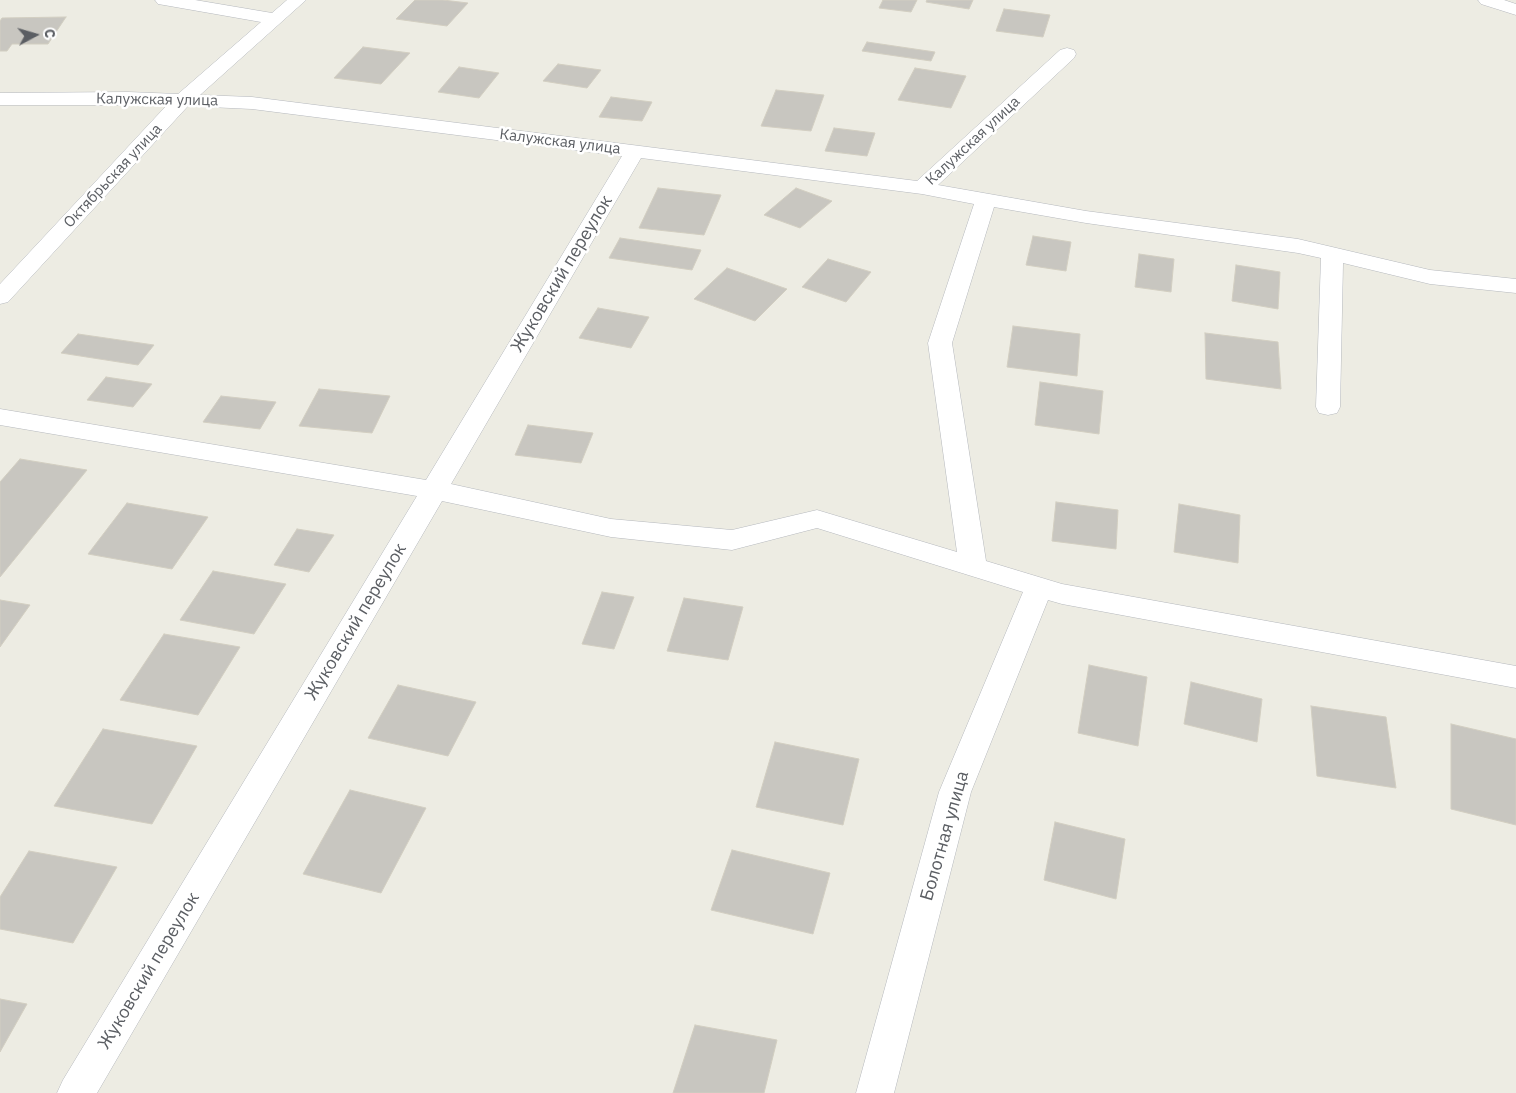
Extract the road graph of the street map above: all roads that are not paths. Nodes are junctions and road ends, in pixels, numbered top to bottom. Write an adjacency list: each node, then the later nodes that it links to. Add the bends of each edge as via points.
1 (164, 0): 5 (street)
2 (297, 0): 5 (street, Октябрьская улица)
3 (1487, 0): 4 (street)
4 (1516, 10)
5 (275, 19): 8 (street, Октябрьская улица)
6 (1067, 54): 10 (street, Калужская улица)
7 (0, 99): 8 (street, Калужская улица)
8 (184, 99): 9 (street, Калужская улица, via 252,103); 14 (street, Октябрьская улица)
9 (635, 152): 10 (street, Калужская улица); 17 (street, Жуковский переулок)
10 (922, 188): 11 (street)
11 (986, 200): 12 (street, via 1298,246); 18 (street, via 940,343)
12 (1332, 254): 13 (street, via 1430,277); 15 (street)
13 (1516, 286)
14 (0, 297)
15 (1328, 407)
16 (0, 417): 17 (street)
17 (435, 490): 18 (street, via 611,528 732,540 817,519); 21 (street, Жуковский переулок)
18 (973, 567): 19 (street)
19 (1039, 587): 20 (street, via 1072,596); 22 (street, Болотная улица, via 955,792)
20 (1516, 677)
21 (76, 1093)
22 (875, 1093)

